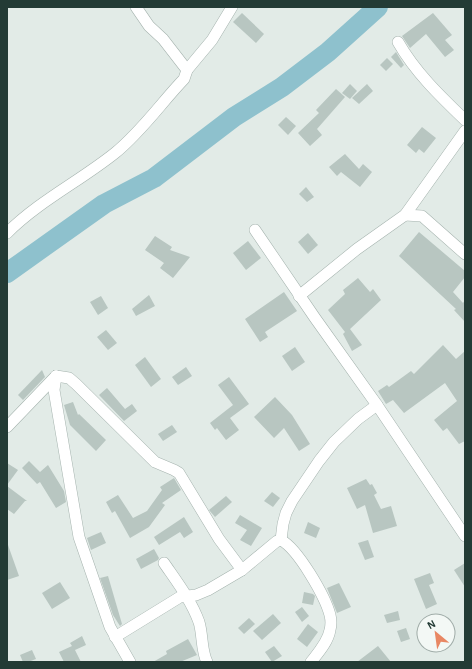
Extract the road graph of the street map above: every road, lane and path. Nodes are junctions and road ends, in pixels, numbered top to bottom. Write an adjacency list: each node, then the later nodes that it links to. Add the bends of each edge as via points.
1 (136, 7): 4 (street)
2 (232, 7): 4 (street, via 212,40)
3 (398, 42): 5 (street, via 426,81)
4 (187, 70): 9 (street, via 184,79 129,142 20,220)
5 (465, 120)
6 (465, 131): 7 (street)
7 (405, 214): 10 (street, via 422,216); 11 (street)
8 (255, 230): 11 (street)
9 (7, 233)
10 (465, 254)
11 (299, 296): 13 (street)
12 (56, 376): 14 (street); 18 (street, via 69,378 155,462 179,473); 20 (street, via 54,390 79,537)
13 (377, 405): 15 (street); 16 (street, via 334,442 319,461 286,513)
14 (7, 428)
15 (465, 536)
16 (281, 540): 18 (street); 23 (street, via 306,566 330,615 330,631)
17 (164, 563): 19 (street)
18 (242, 570): 19 (street, via 208,590)
19 (187, 596): 20 (street, via 180,597); 22 (street, via 199,623)
20 (115, 637): 21 (street)
21 (130, 662)
22 (208, 662)
23 (312, 662)

